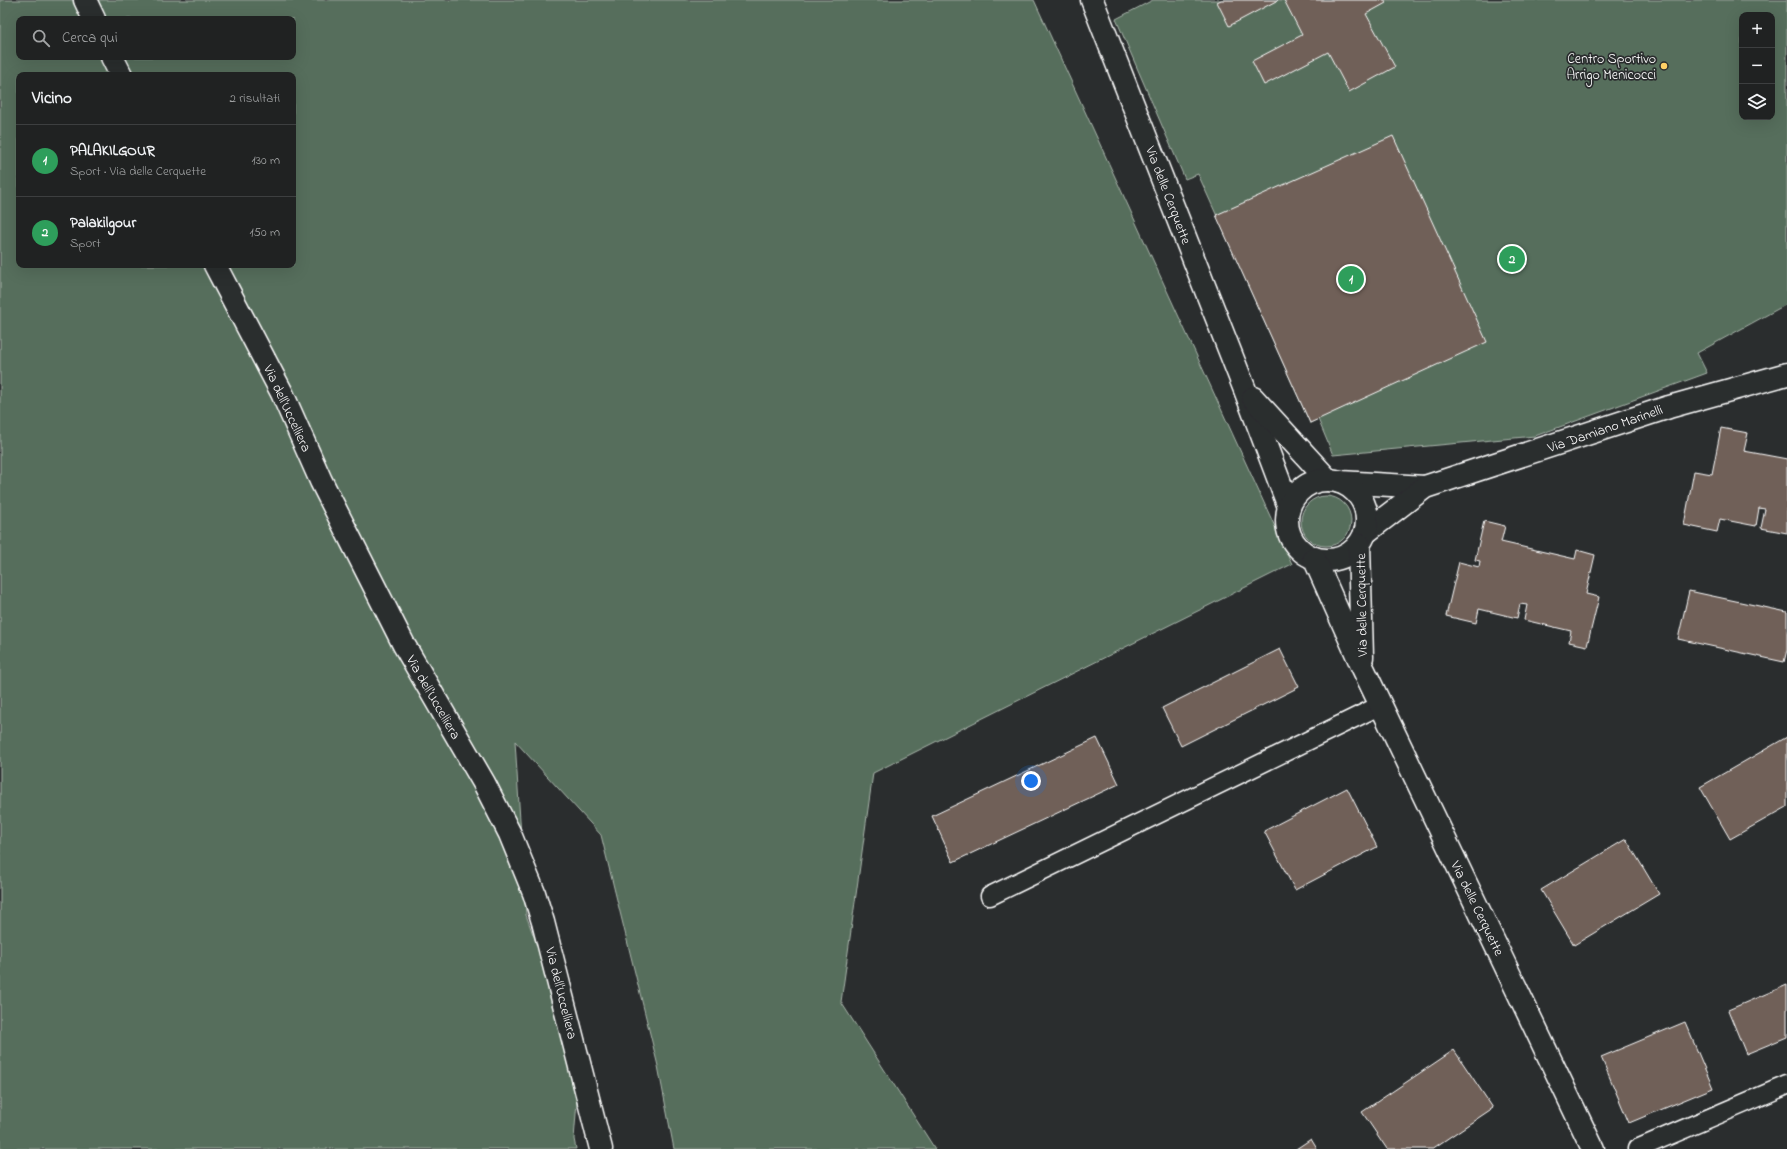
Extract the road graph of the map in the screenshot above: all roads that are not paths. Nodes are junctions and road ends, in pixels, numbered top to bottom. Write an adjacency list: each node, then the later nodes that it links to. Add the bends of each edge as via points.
1 (84, 0): 3 (street)
2 (1092, 0): 8 (street, Via delle Cerquette)
3 (92, 16)
4 (114, 60): 5 (street)
5 (120, 72)
6 (217, 268): 18 (street, Via dell'Uccelliera, via 282,393 321,481 401,638 510,834 543,922)
7 (1787, 374): 10 (street, Via Damiano Marinelli, via 1669,407)
8 (1246, 390): 9 (street, Via delle Cerquette); 11 (street, Via delle Cerquette)
9 (1334, 481): 10 (street, Via Damiano Marinelli); 11 (street, via 1315,481 1304,487); 12 (street, via 1352,488 1366,508 1367,521)
10 (1425, 487): 12 (street, Via Damiano Marinelli)
11 (1289, 507): 13 (street, via 1288,532 1294,543)
12 (1362, 539): 13 (street, via 1350,553 1339,558); 14 (street, Via delle Cerquette)
13 (1314, 558): 14 (street, Via delle Cerquette)
14 (1362, 666): 15 (street, Via delle Cerquette)
15 (1381, 705): 16 (lane); 19 (street, Via delle Cerquette)
16 (990, 896)
17 (1787, 1085): 20 (lane)
18 (601, 1149)
19 (1593, 1149)
20 (1637, 1149)

